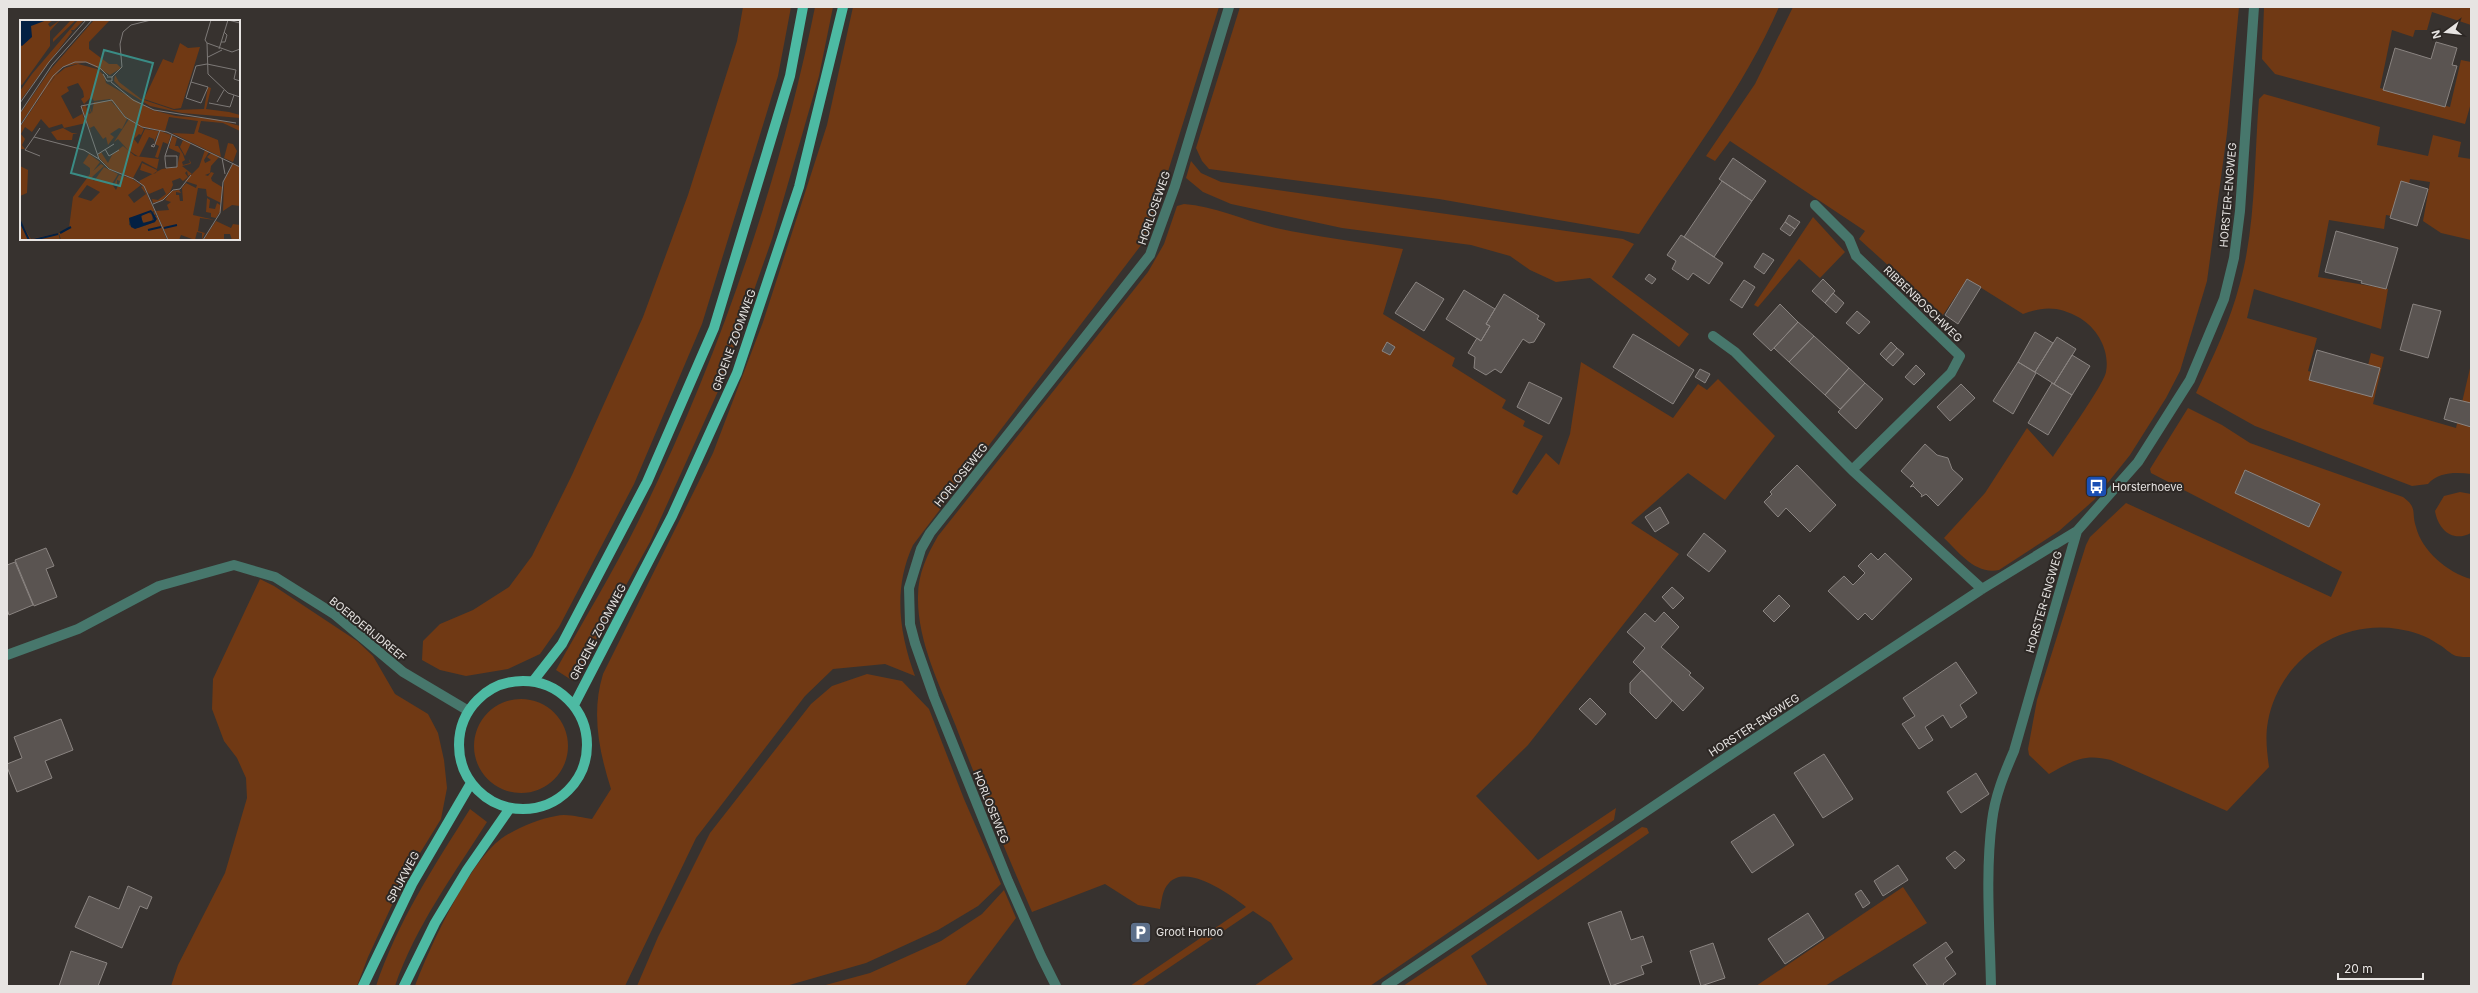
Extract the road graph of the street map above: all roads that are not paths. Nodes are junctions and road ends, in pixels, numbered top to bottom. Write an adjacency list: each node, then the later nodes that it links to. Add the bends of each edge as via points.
1 (803, 7): 11 (main road, via 790,76 714,328 647,482 562,644)
2 (843, 7): 12 (main road, GROENE ZOOMWEG, via 799,187 737,373 672,516)
3 (1229, 7): 18 (street, HORLOSEWEG, via 1175,186 1150,255 930,533 921,549 909,588 910,624 934,697 1008,881)
4 (2254, 7): 8 (street, HORSTER-ENGWEG, via 2240,212 2234,258 2224,299 2190,380 2165,420 2138,462)
5 (1815, 205): 7 (street, RIBBENBOSCHWEG, via 1849,239 1856,256 1960,356 1951,373)
6 (1713, 336): 7 (street, via 1735,352)
7 (1852, 470): 9 (street)
8 (2077, 530): 9 (street, HORSTER-ENGWEG); 20 (street, HORSTER-ENGWEG, via 2014,751 2000,784 1992,821)
9 (1982, 589): 19 (street, HORSTER-ENGWEG)
10 (7, 655): 13 (street, BOERDERIJDREEF, via 78,629 159,586 234,565 275,577 334,614 403,672)
11 (534, 680): 12 (main road, via 556,689); 13 (main road, via 508,681 485,692)
12 (574, 704): 15 (main road, via 583,722 587,741 586,760 578,779 565,794 549,804 529,809)
13 (467, 710): 14 (main road, via 458,734 459,760)
14 (471, 783): 15 (main road, via 488,799); 16 (main road, SPIJKWEG, via 412,884)
15 (510, 808): 17 (main road, via 434,922)
16 (363, 986)
17 (404, 986)
18 (1056, 986)
19 (1386, 986)
20 (1991, 986)

